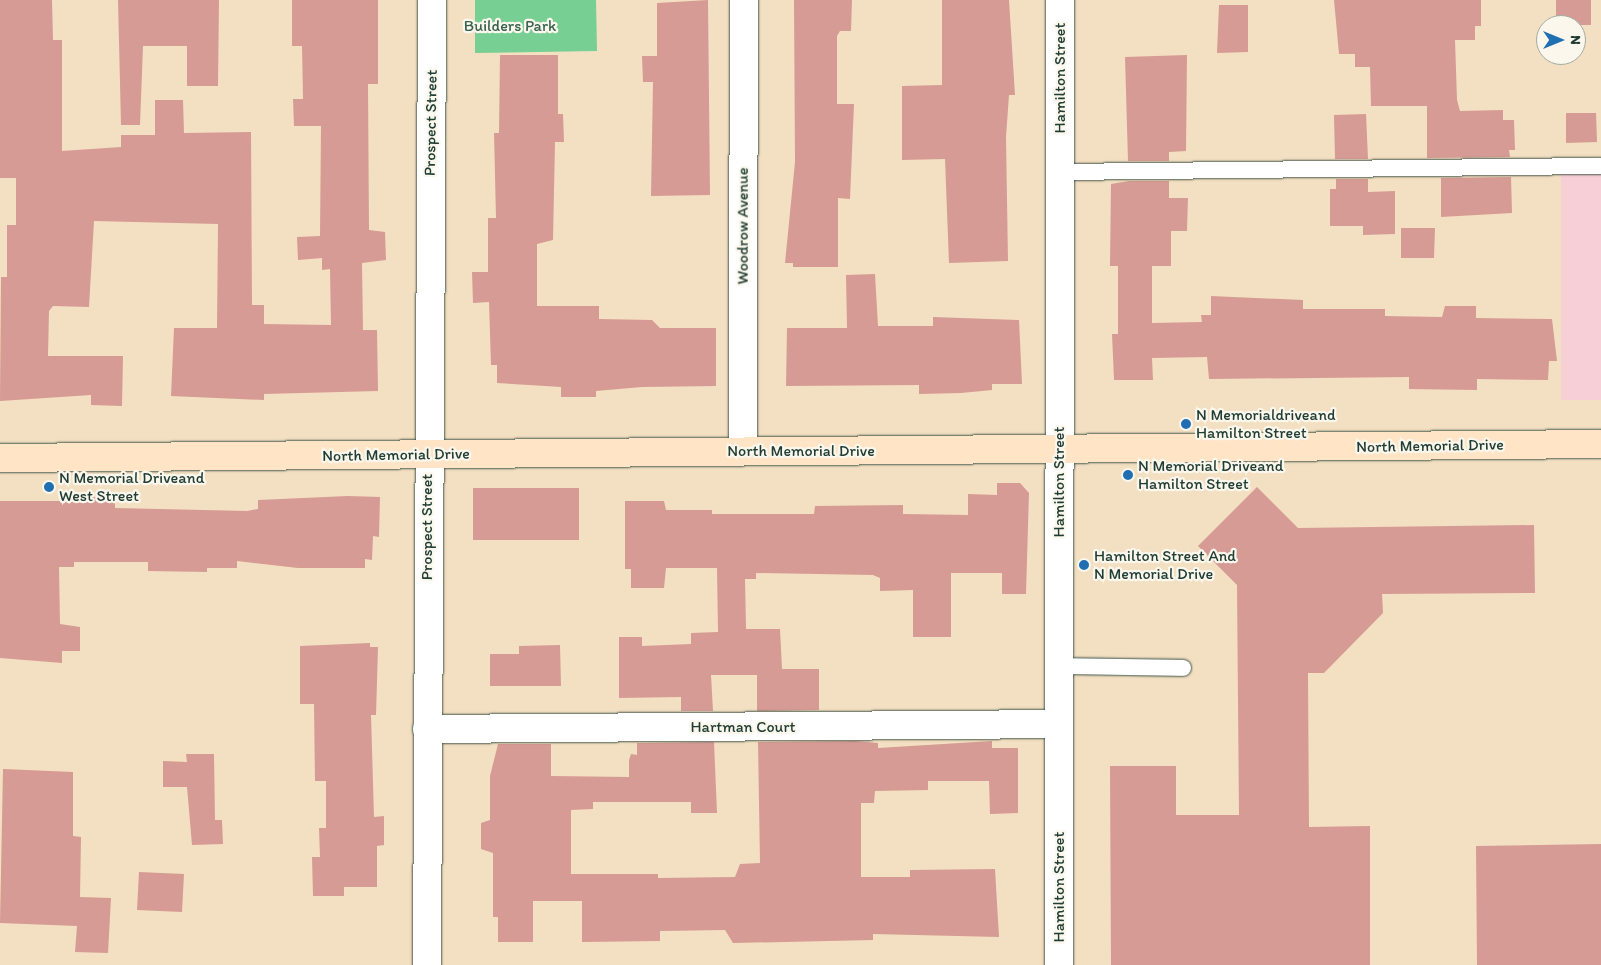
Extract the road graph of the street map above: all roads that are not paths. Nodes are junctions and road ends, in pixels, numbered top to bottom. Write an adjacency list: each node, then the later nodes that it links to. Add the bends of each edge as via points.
1 (432, 0): 9 (street, Prospect Street)
2 (744, 0): 8 (street, Woodrow Avenue)
3 (1060, 0): 5 (street, Hamilton Street)
4 (1601, 166): 5 (lane)
5 (1060, 172): 7 (street, Hamilton Street)
6 (1601, 444): 7 (main road, North Memorial Drive)
7 (1059, 449): 8 (main road, North Memorial Drive); 11 (street, Hamilton Street)
8 (743, 452): 9 (main road, North Memorial Drive)
9 (427, 454): 10 (main road, North Memorial Drive); 14 (street, Prospect Street)
10 (0, 458)
11 (1059, 666): 12 (lane); 13 (street, Hamilton Street)
12 (1183, 668)
13 (1059, 724): 14 (street, Hartman Court); 16 (street, Hamilton Street)
14 (427, 729): 15 (street, Prospect Street)
15 (427, 965)
16 (1059, 965)

